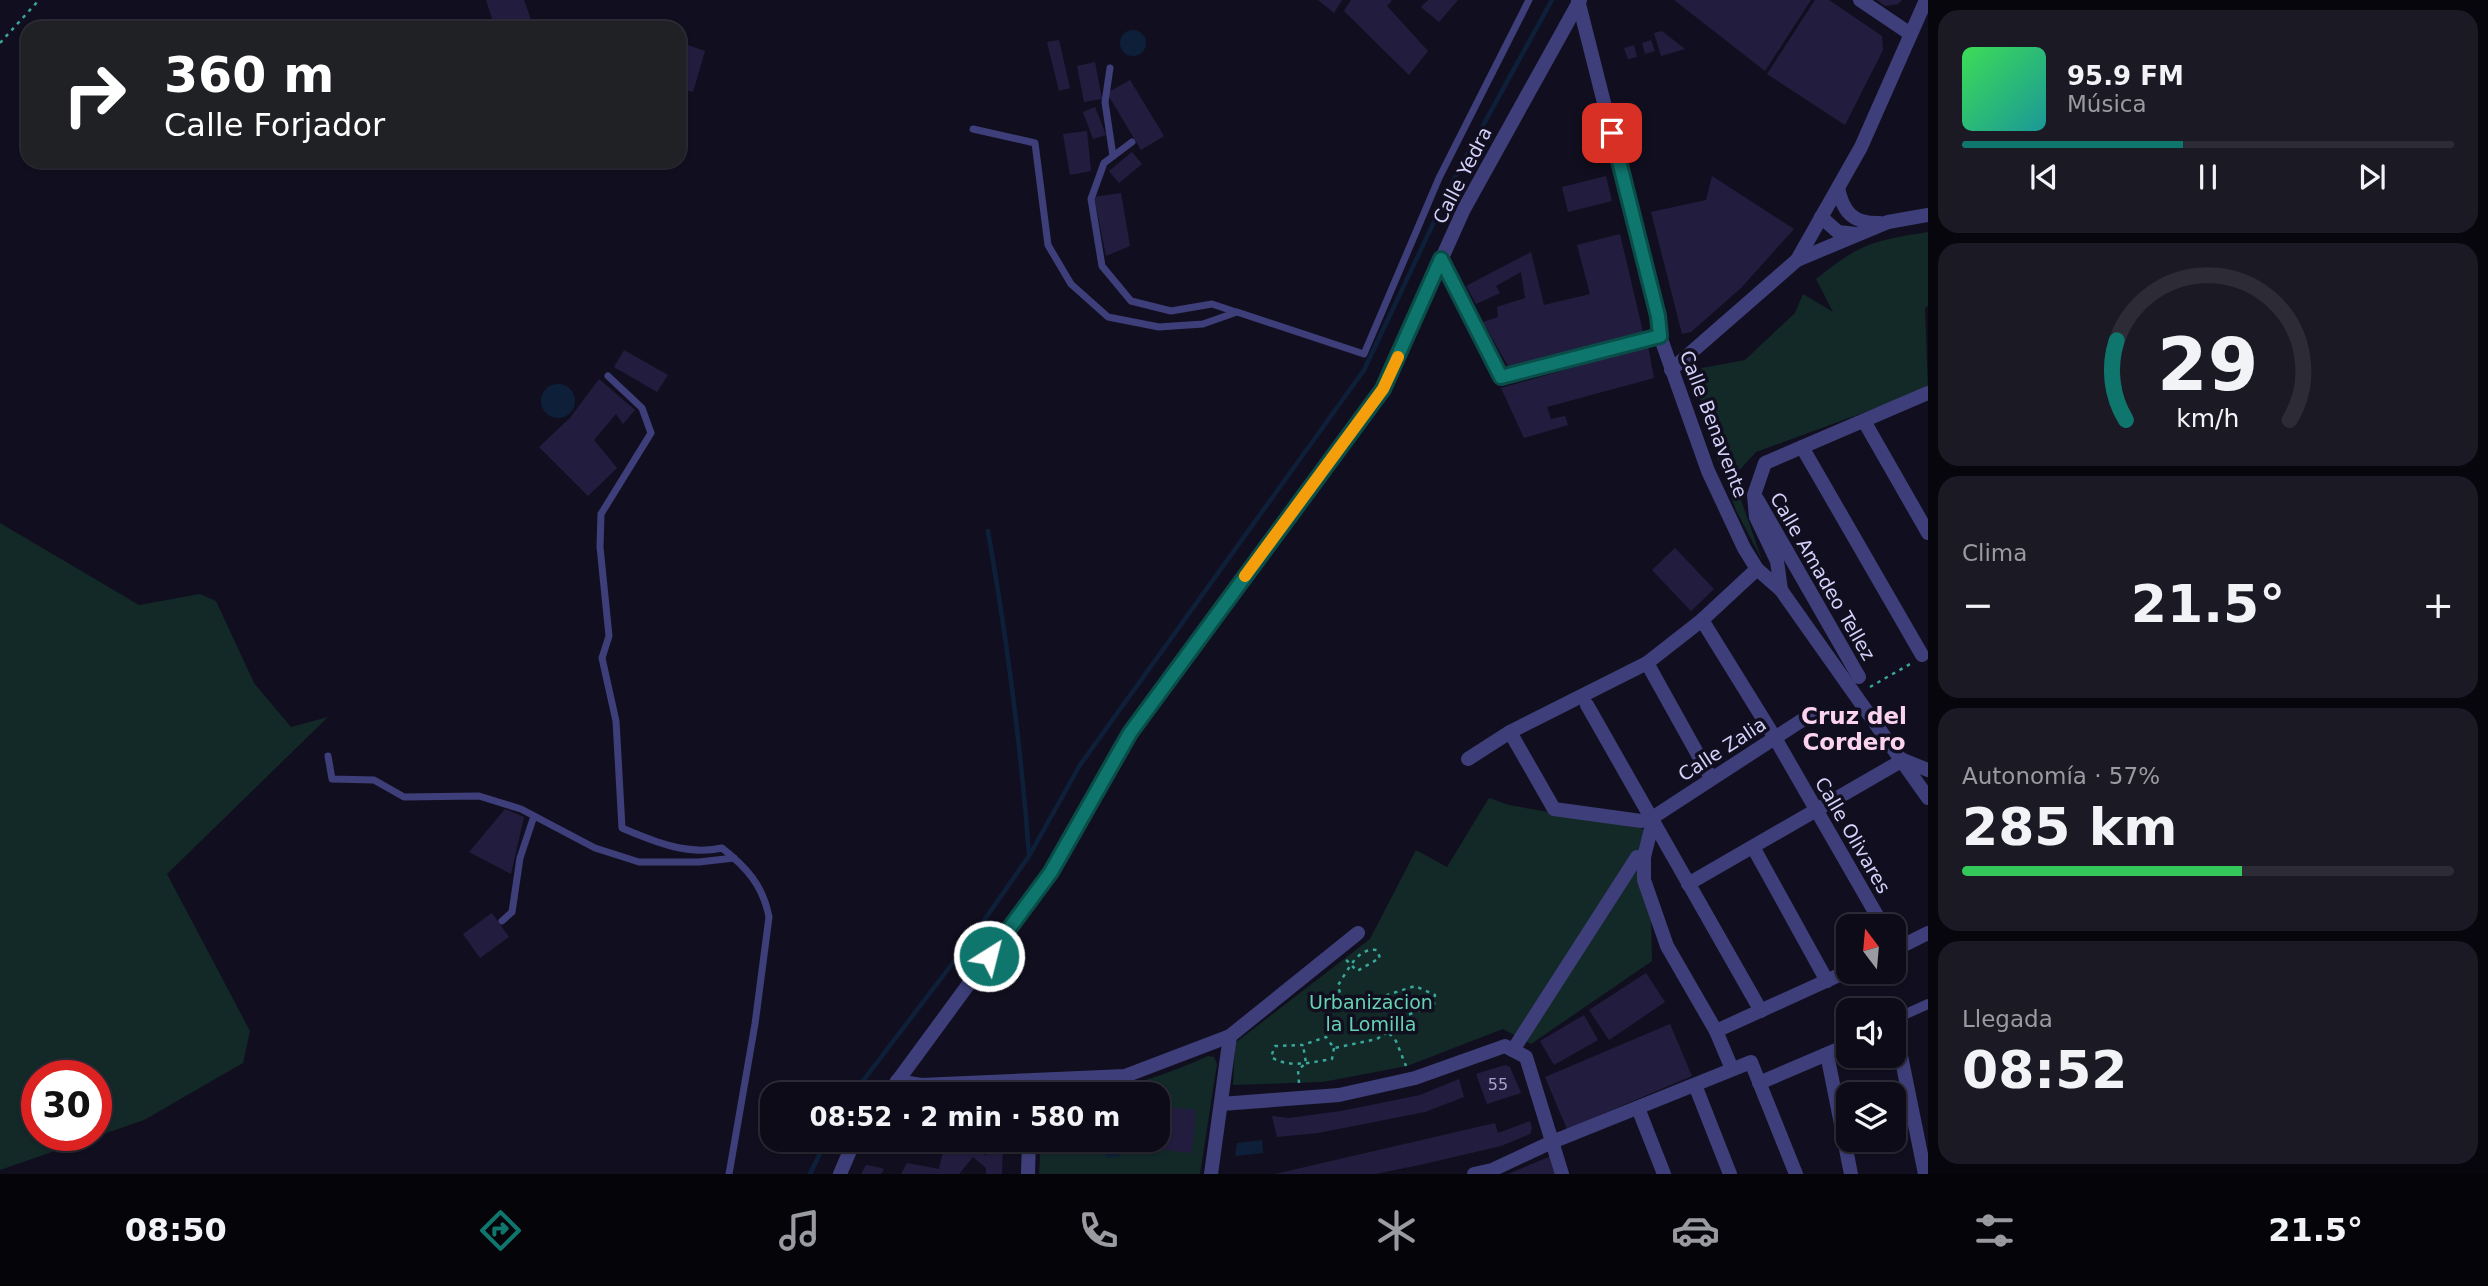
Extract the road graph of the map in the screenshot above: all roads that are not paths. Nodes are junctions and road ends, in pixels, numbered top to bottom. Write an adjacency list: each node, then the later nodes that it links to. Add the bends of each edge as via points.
1 (1529, 0): 16 (lane, via 1445,166 1364,354)
2 (1860, 0): 5 (street)
3 (1926, 0): 5 (street)
4 (1579, 1): 14 (street, Calle Yedra); 17 (street, Calle Benavente)
5 (1909, 33): 10 (street, via 1861,147)
6 (1110, 68): 9 (lane, via 1105,102)
7 (973, 129): 16 (lane, via 1035,143 1048,245 1071,284 1108,317 1159,327 1203,324)
8 (1132, 142): 9 (lane)
9 (1113, 156): 16 (lane, via 1104,163 1091,199 1102,266 1131,301 1171,311 1212,304)
10 (1838, 188): 12 (street); 13 (street)
11 (1928, 215): 13 (street)
12 (1822, 216): 13 (street, via 1838,232); 15 (street)
13 (1857, 228): 15 (street)
14 (1441, 259): 17 (street, via 1501,377); 65 (street, Calle Yedra, via 1383,389 1130,733 1051,872)
15 (1797, 260): 18 (street)
16 (1237, 312)
17 (1660, 336): 18 (street, Calle Benavente)
18 (1671, 370): 25 (street, Calle Benavente, via 1708,471)
19 (608, 376): 46 (lane, via 642,408 650,433 601,514 609,636 602,657 616,721 622,828 662,845 707,852 722,848)
20 (1927, 395): 21 (street, Calle Amadeo Tellez)
21 (1864, 421): 22 (street, Calle Amadeo Tellez); 24 (street)
22 (1802, 447): 23 (street, Calle Amadeo Tellez, via 1765,463); 28 (street)
23 (1754, 495): 26 (street, Calle Amadeo Tellez, via 1756,517 1777,561); 30 (street, Calle Amadeo Tellez)
24 (1928, 533)
25 (1757, 569): 26 (street); 27 (street)
26 (1781, 590): 37 (street)
27 (1702, 620): 29 (street); 34 (street, Calle Olivares)
28 (1920, 657)
29 (1647, 663): 33 (street); 39 (street)
30 (1859, 677)
31 (1587, 705): 43 (street)
32 (1813, 713): 34 (street, Calle Zalia)
33 (1510, 732): 36 (street); 43 (street, via 1554,809)
34 (1775, 738): 39 (street, Calle Zalia); 41 (street, Calle Olivares)
35 (328, 756): 42 (lane, via 332,779 374,780 404,797 479,796)
36 (1468, 759)
37 (1903, 760): 38 (street); 40 (street); 41 (street)
38 (1928, 770)
39 (1712, 778): 43 (street, Calle Zalia)
40 (1928, 798)
41 (1816, 811): 44 (street); 48 (street, Calle Olivares)
42 (534, 816): 46 (lane, via 595,848 639,862); 49 (lane, via 520,858 512,912)
43 (1652, 820): 47 (street); 58 (street, via 1644,880 1667,946)
44 (1753, 847): 47 (street); 54 (street)
45 (1637, 857): 60 (street)
46 (734, 858): 75 (lane, via 749,870 766,901 769,917)
47 (1688, 884): 56 (street)
48 (1876, 914)
49 (502, 921)
50 (1358, 933): 59 (street)
51 (1928, 933): 52 (street)
52 (1906, 942)
53 (1836, 977): 54 (street)
54 (1827, 981): 56 (street)
55 (1928, 1004): 57 (street)
56 (1761, 1012): 58 (street)
57 (1906, 1014)
58 (1716, 1031): 64 (street)
59 (1230, 1036): 67 (street, via 1125,1076); 70 (street)
60 (1509, 1048): 70 (street, via 1339,1095); 72 (street, via 1526,1057)
61 (1836, 1050): 62 (street)
62 (1827, 1054): 68 (street); 84 (street)
63 (1903, 1068): 85 (street)
64 (1732, 1069): 68 (street, via 1751,1062); 69 (street)
65 (897, 1081): 66 (street)
66 (903, 1082)
67 (1073, 1082)
68 (1759, 1083): 83 (street)
69 (1695, 1085): 71 (street); 82 (street)
70 (1221, 1104): 78 (street)
71 (1638, 1108): 72 (street); 81 (street)
72 (1552, 1142): 79 (street); 80 (street)
73 (850, 1152): 76 (street)
74 (1029, 1152): 77 (street)
75 (729, 1174)
76 (841, 1174)
77 (1028, 1174)
78 (1211, 1174)
79 (1474, 1174)
80 (1562, 1174)
81 (1664, 1174)
82 (1730, 1174)
83 (1796, 1174)
84 (1851, 1174)
85 (1925, 1174)

